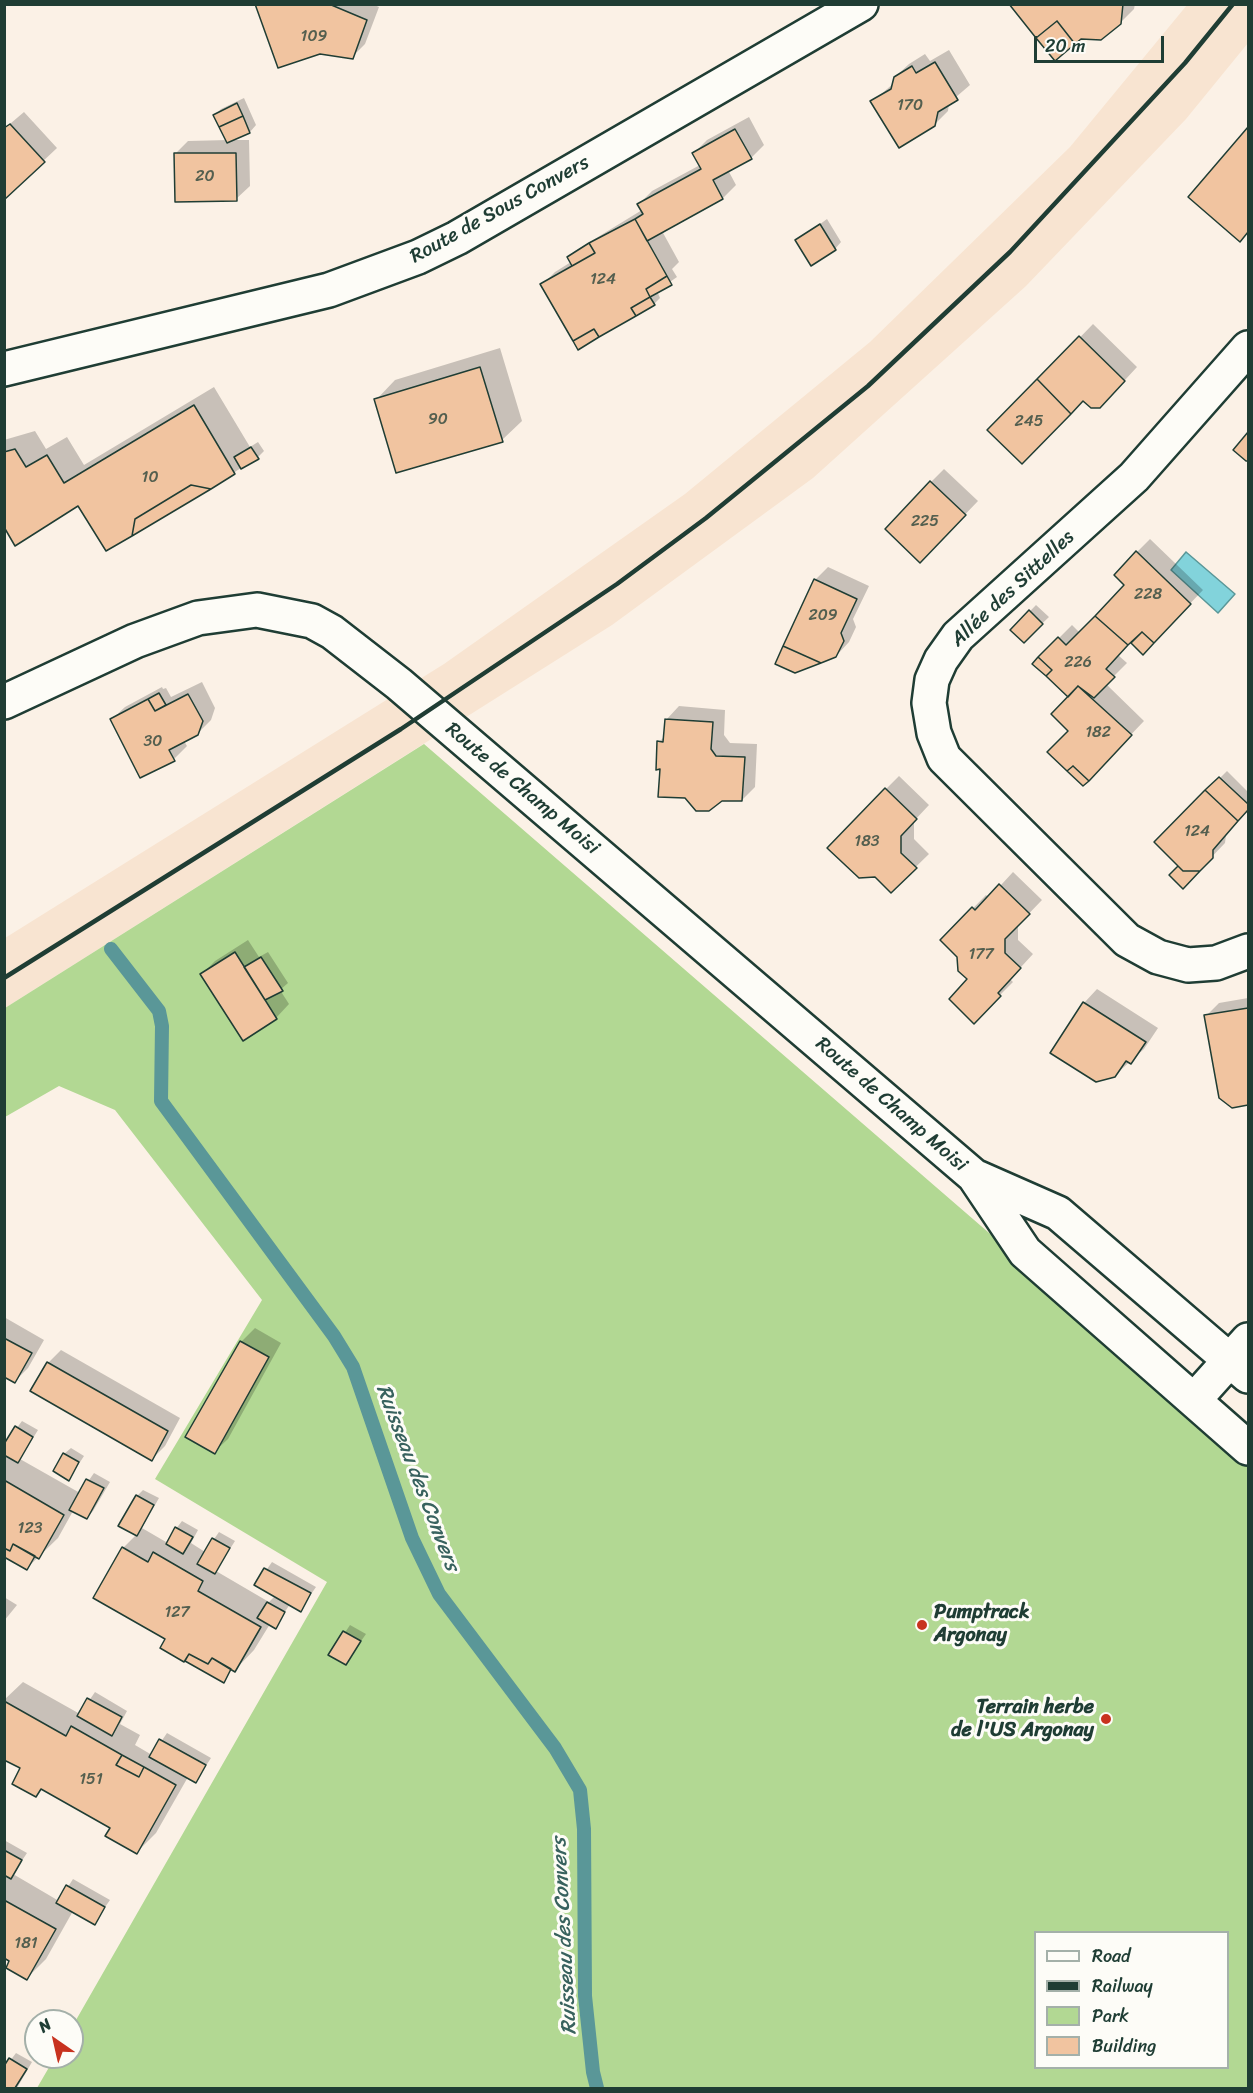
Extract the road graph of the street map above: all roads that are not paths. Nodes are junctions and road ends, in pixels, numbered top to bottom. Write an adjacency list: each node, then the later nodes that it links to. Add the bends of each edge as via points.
1 (861, 4): 3 (street, Route de Sous Convers, via 418,257 329,290)
2 (1248, 348): 5 (street, Allée des Sittelles, via 1134,477 958,636 932,680 929,703 934,733 945,758 1127,940 1158,957 1188,965 1216,963)
3 (4, 369)
4 (4, 702): 6 (street, Route de Champ Moisi, via 135,641 198,618 257,610 312,621 399,684)
5 (1248, 951)
6 (974, 1176): 7 (street, Route de Champ Moisi, via 1058,1213); 8 (street, Route de Champ Moisi, via 1025,1252)
7 (1242, 1359): 8 (street)
8 (1195, 1399): 9 (street, Route de Champ Moisi)
9 (1248, 1448)

